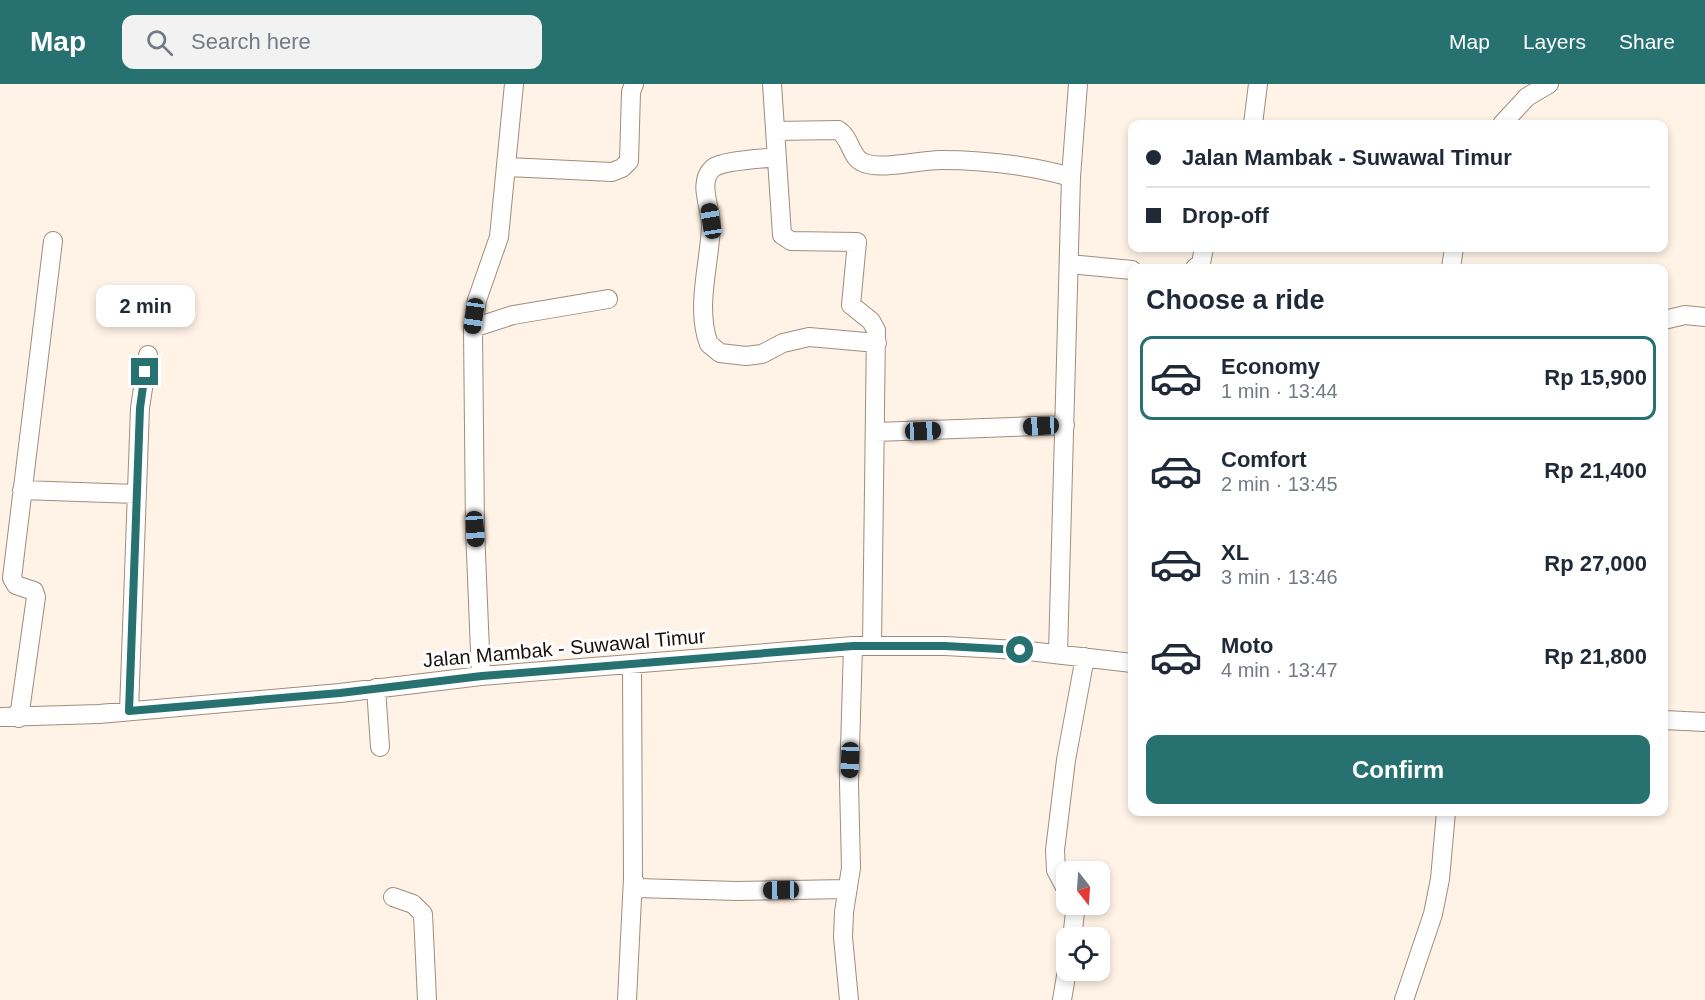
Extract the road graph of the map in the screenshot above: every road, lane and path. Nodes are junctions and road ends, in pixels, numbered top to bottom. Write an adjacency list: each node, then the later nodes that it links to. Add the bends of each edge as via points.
1 (514, 84): 11 (street)
2 (634, 84): 11 (street, via 629,161 622,168 612,172)
3 (772, 84): 9 (street)
4 (1078, 84): 12 (street)
5 (1258, 84): 7 (street)
6 (1549, 84): 8 (street, via 1527,98)
7 (1254, 120)
8 (1506, 120)
9 (775, 131): 10 (street); 12 (street, via 838,130 849,140 856,157 868,164 940,160 1032,166)
10 (776, 157): 20 (street, via 782,235 791,241 857,242 851,305 874,324); 20 (street, via 719,165 707,177 711,221 703,316 709,345 720,353 746,357 809,337)
11 (507, 167): 19 (street, via 499,237 477,300)
12 (1071, 177): 14 (street)
13 (53, 241): 24 (street)
14 (1069, 264): 15 (street); 22 (street)
15 (1128, 270)
16 (608, 299): 19 (street, via 513,315)
17 (1705, 317): 18 (street, via 1684,315)
18 (1668, 319)
19 (473, 328): 32 (street, via 475,529)
20 (878, 343): 23 (street)
21 (148, 355): 25 (street, via 140,408)
22 (1065, 425): 23 (street); 28 (street)
23 (876, 432): 27 (street)
24 (22, 490): 25 (street); 36 (street, via 12,578 16,585 34,591 36,597)
25 (136, 494): 34 (street)
26 (853, 646): 27 (street, Jalan Mambak - Suwawal Timur); 31 (street, Jalan Mambak - Suwawal Timur); 43 (street, via 851,868)
27 (872, 646): 28 (street, Jalan Mambak - Suwawal Timur)
28 (1058, 653): 29 (street, Jalan Mambak - Suwawal Timur)
29 (1085, 657): 30 (street, Jalan Mambak - Suwawal Timur); 41 (street, via 1065,760)
30 (1128, 662)
31 (632, 665): 32 (street, Jalan Mambak - Suwawal Timur); 42 (street)
32 (482, 676): 33 (street, Jalan Mambak - Suwawal Timur)
33 (376, 688): 34 (street, Jalan Mambak - Suwawal Timur); 39 (street)
34 (129, 711): 36 (street, Jalan Mambak - Suwawal Timur)
35 (0, 717): 36 (street, Jalan Mambak - Suwawal Timur)
36 (19, 718)
37 (1668, 720): 38 (street)
38 (1705, 722)
39 (380, 747)
40 (1446, 816): 50 (street, via 1433,914)
41 (1056, 870)
42 (633, 878): 43 (street, via 640,890); 47 (street)
43 (847, 889): 48 (street, via 843,937)
44 (393, 897): 46 (street, via 413,904 423,914)
45 (1065, 981): 49 (street)
46 (427, 1000)
47 (627, 1000)
48 (849, 1000)
49 (1062, 1000)
50 (1404, 1000)

